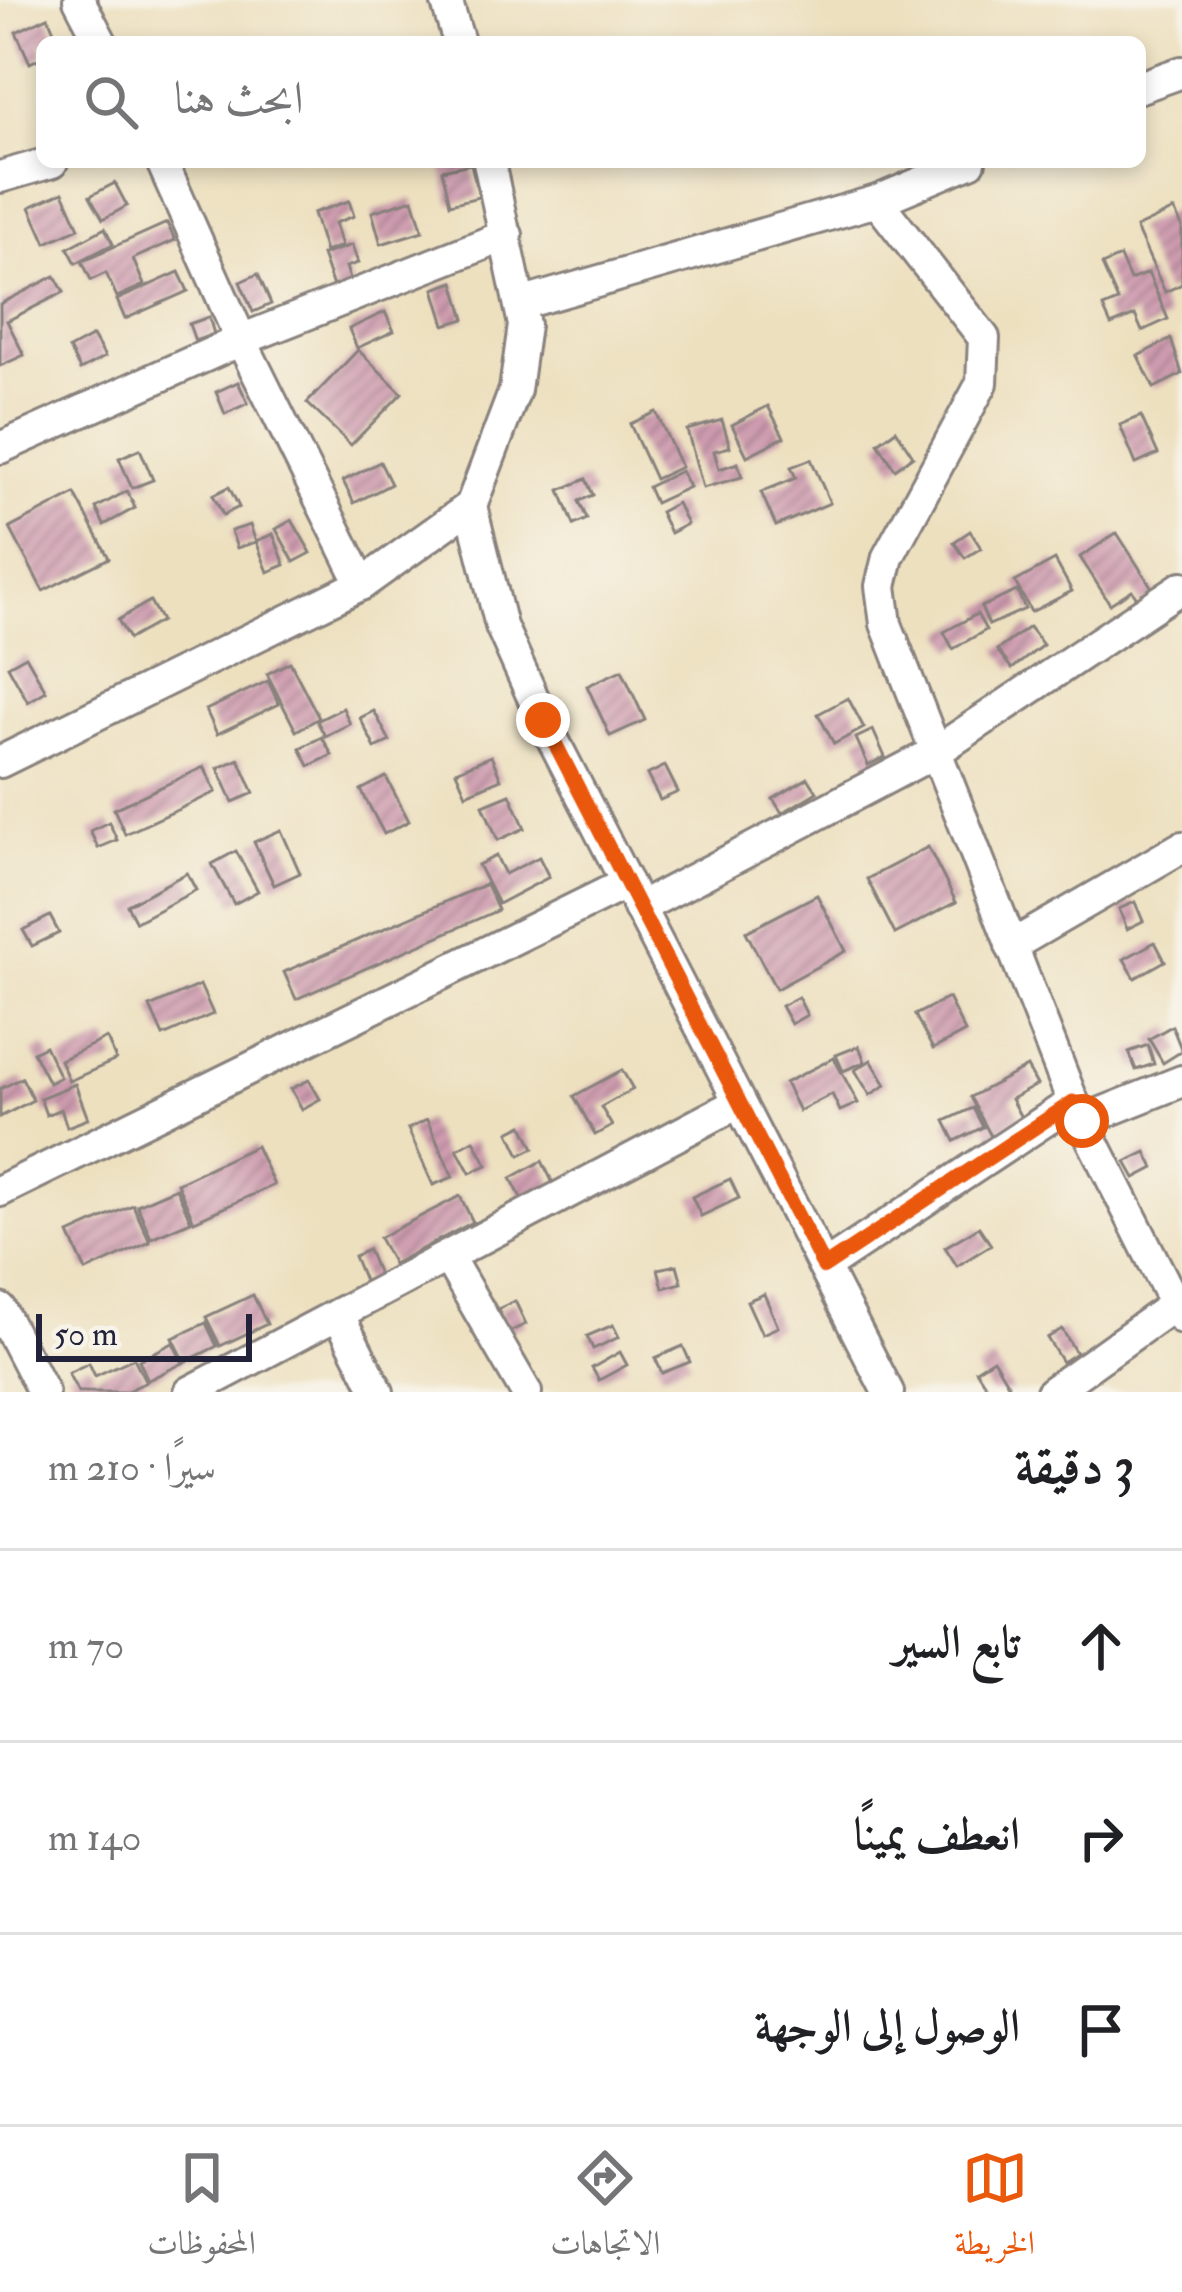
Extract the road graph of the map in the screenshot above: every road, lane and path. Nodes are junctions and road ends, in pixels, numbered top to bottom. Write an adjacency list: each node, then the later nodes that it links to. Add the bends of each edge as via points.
1 (79, 0): 3 (street)
2 (446, 0): 4 (street)
3 (98, 36)
4 (450, 36)
5 (1178, 84): 6 (street)
6 (1146, 87)
7 (36, 167): 11 (street)
8 (165, 168): 15 (street)
9 (490, 168): 13 (street)
10 (956, 168): 12 (street)
11 (0, 177)
12 (877, 201): 14 (street); 20 (street, via 984,338 982,382 888,557 881,586 886,624)
13 (507, 235): 14 (street); 15 (street)
14 (520, 304): 17 (street, via 515,390)
15 (241, 340): 16 (street); 18 (street)
16 (0, 448)
17 (471, 506): 18 (street); 23 (street, via 501,626)
18 (362, 584): 21 (street)
19 (1182, 587): 20 (street)
20 (934, 753): 23 (street); 24 (street)
21 (0, 762)
22 (1182, 847): 24 (street)
23 (633, 896): 26 (street); 28 (street)
24 (1011, 946): 27 (street)
25 (1182, 1081): 27 (street)
26 (738, 1103): 29 (street); 30 (street)
27 (1078, 1112): 30 (street); 32 (street)
28 (0, 1191)
29 (448, 1259): 33 (street); 37 (street)
30 (824, 1267): 38 (street)
31 (0, 1310): 34 (street)
32 (1178, 1311): 39 (street)
33 (338, 1313): 35 (street); 36 (street)
34 (43, 1392)
35 (190, 1392)
36 (378, 1392)
37 (526, 1392)
38 (888, 1392)
39 (1052, 1392)

